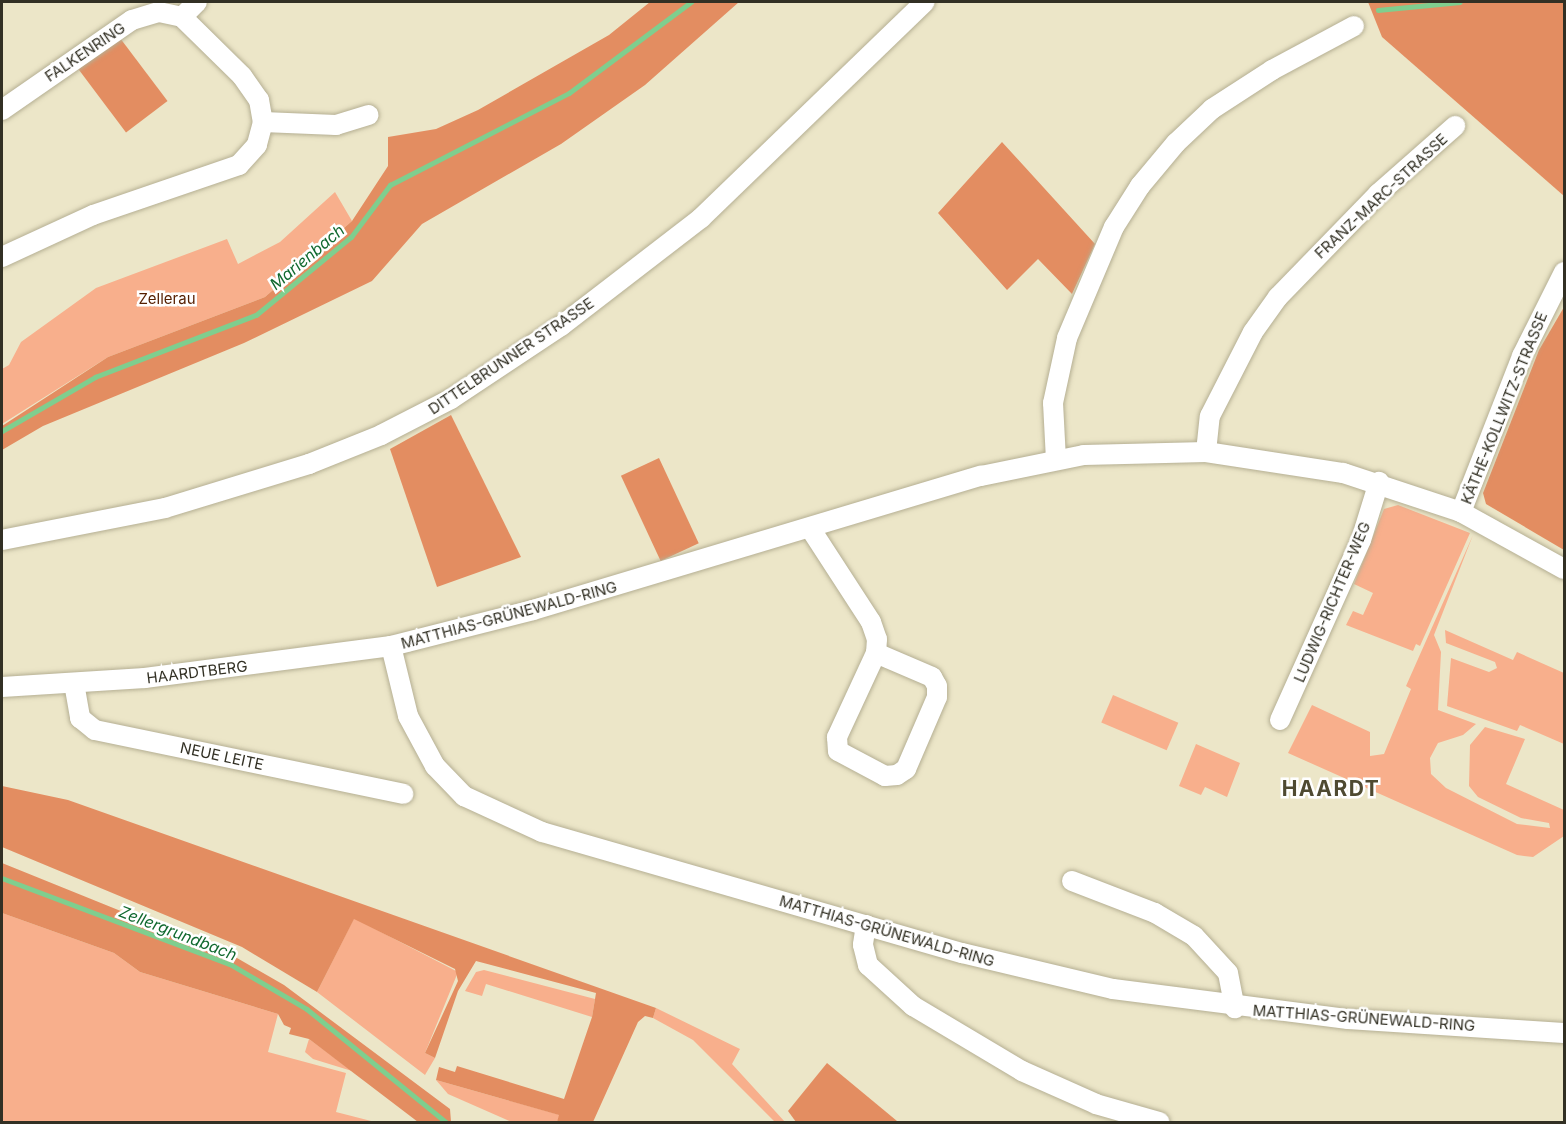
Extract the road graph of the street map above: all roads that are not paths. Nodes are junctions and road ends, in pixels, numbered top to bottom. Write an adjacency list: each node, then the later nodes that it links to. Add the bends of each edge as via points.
1 (197, 2): 3 (street)
2 (925, 2): 16 (street, DITTELBRUNNER STRASSE, via 701,218 561,326 451,399 381,435 309,464 165,508)
3 (182, 17): 5 (street, FALKENRING, via 159,12 140,15); 7 (street, via 250,85)
4 (1354, 26): 12 (street, via 1272,70 1212,109 1176,143 1140,186 1114,227 1067,338 1053,403)
5 (2, 110)
6 (369, 115): 7 (street, via 336,125)
7 (263, 122): 9 (street, via 257,145 240,165 93,215)
8 (1455, 126): 11 (street, FRANZ-MARC-STRASSE, via 1378,194 1278,297 1253,332 1210,416)
9 (2, 257)
10 (1564, 273): 14 (street, KÄTHE-KOLLWITZ-STRASSE, via 1521,357)
11 (1206, 452): 12 (street, MATTHIAS-GRÜNEWALD-RING, via 1138,451); 13 (street, MATTHIAS-GRÜNEWALD-RING, via 1302,463)
12 (1056, 460): 15 (street, MATTHIAS-GRÜNEWALD-RING, via 981,476)
13 (1379, 482): 14 (street, MATTHIAS-GRÜNEWALD-RING); 22 (street, LUDWIG-RICHTER-WEG, via 1361,540)
14 (1461, 512): 17 (street, MATTHIAS-GRÜNEWALD-RING)
15 (810, 528): 18 (street, MATTHIAS-GRÜNEWALD-RING, via 533,610); 19 (street, via 871,622)
16 (2, 540)
17 (1564, 569)
18 (391, 646): 20 (street, HAARDTBERG); 25 (street, MATTHIAS-GRÜNEWALD-RING, via 408,716 423,750 464,796 490,811 622,856)
19 (876, 653): 19 (street, via 837,737 838,751 885,776 897,775 906,769 937,697 937,686 932,677)
20 (74, 683): 21 (street, HAARDTBERG); 23 (street, NEUE LEITE, via 80,718 95,730)
21 (2, 687)
22 (1280, 720)
23 (403, 794)
24 (1072, 881): 26 (street, via 1155,914 1194,936 1228,973)
25 (866, 925): 26 (street, MATTHIAS-GRÜNEWALD-RING, via 1055,977); 28 (street, via 863,945 868,965 913,1006 1022,1071 1096,1104)
26 (1235, 1008): 27 (street, MATTHIAS-GRÜNEWALD-RING)
27 (1564, 1033)
28 (1159, 1122)

